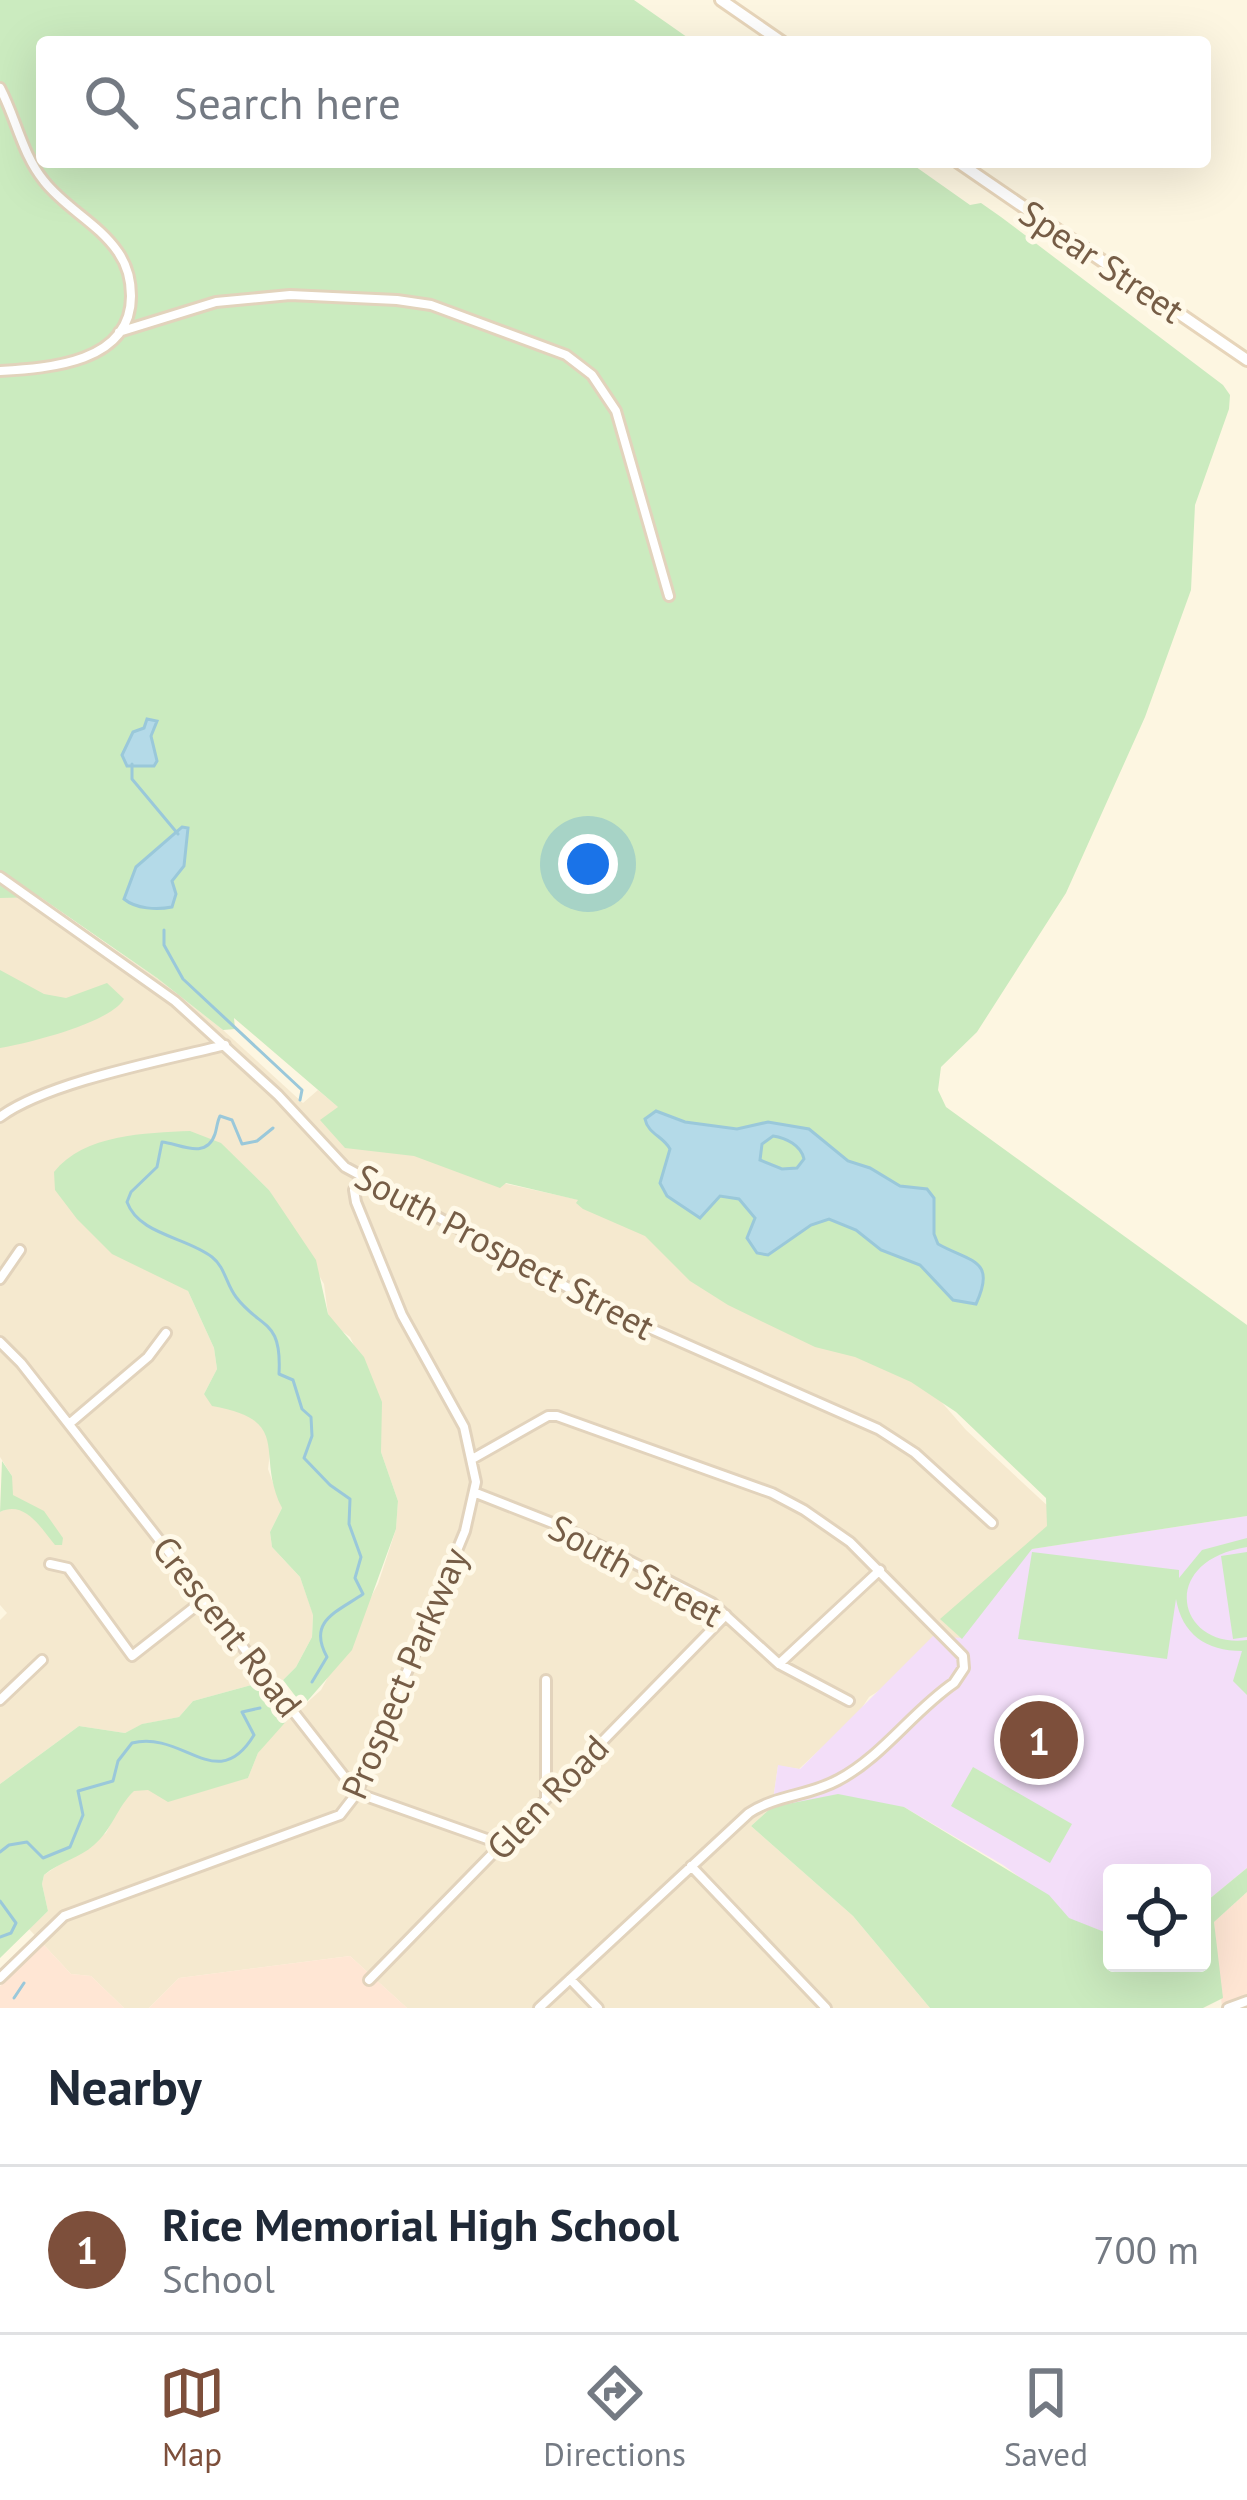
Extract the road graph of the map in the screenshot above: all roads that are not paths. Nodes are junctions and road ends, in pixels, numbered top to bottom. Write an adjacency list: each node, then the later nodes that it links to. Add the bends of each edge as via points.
1 (721, 0): 2 (main road)
2 (773, 36)
3 (0, 88): 4 (street)
4 (36, 167)
5 (36, 168): 7 (street, via 122,259 131,304)
6 (967, 168): 8 (main road, Spear Street)
7 (119, 332): 9 (street, via 77,361); 10 (street, via 216,302 354,298 431,305 566,356 592,375 616,411)
8 (1247, 360)
9 (0, 371)
10 (669, 596)
11 (0, 877): 12 (street, South Prospect Street, via 175,1000)
12 (225, 1046): 13 (street, via 56,1090); 14 (street, South Prospect Street)
13 (0, 1118)
14 (362, 1176): 20 (street, Prospect Parkway, via 354,1193 373,1245); 22 (street, South Prospect Street, via 613,1312 878,1429)
15 (20, 1250): 16 (street)
16 (0, 1279)
17 (166, 1333): 19 (street)
18 (0, 1342): 19 (street, Crescent Road)
19 (69, 1424): 25 (street, Crescent Road)
20 (474, 1458): 21 (street, Prospect Parkway); 24 (street, via 557,1416 772,1493)
21 (476, 1493): 26 (street, South Street, via 565,1528); 32 (street, Prospect Parkway)
22 (992, 1523)
23 (50, 1564): 25 (street, via 68,1568 132,1656)
24 (880, 1570): 28 (street); 35 (street, via 953,1644 964,1668 841,1779 756,1808)
25 (206, 1598): 32 (street, Crescent Road)
26 (726, 1615): 28 (street, South Street); 33 (street, Glen Road)
27 (42, 1660): 30 (street)
28 (779, 1664): 31 (street, South Street)
29 (546, 1680): 33 (street)
30 (0, 1700)
31 (849, 1701)
32 (357, 1793): 34 (street); 36 (street, Prospect Parkway, via 340,1815 64,1916)
33 (545, 1799): 34 (street, Glen Road)
34 (501, 1844): 38 (street, Glen Road)
35 (691, 1866): 37 (street); 42 (street)
36 (0, 1978)
37 (570, 1978): 40 (street); 41 (street)
38 (369, 1980)
39 (1247, 2001): 43 (street)
40 (538, 2008)
41 (598, 2008)
42 (826, 2008)
43 (1228, 2008)

